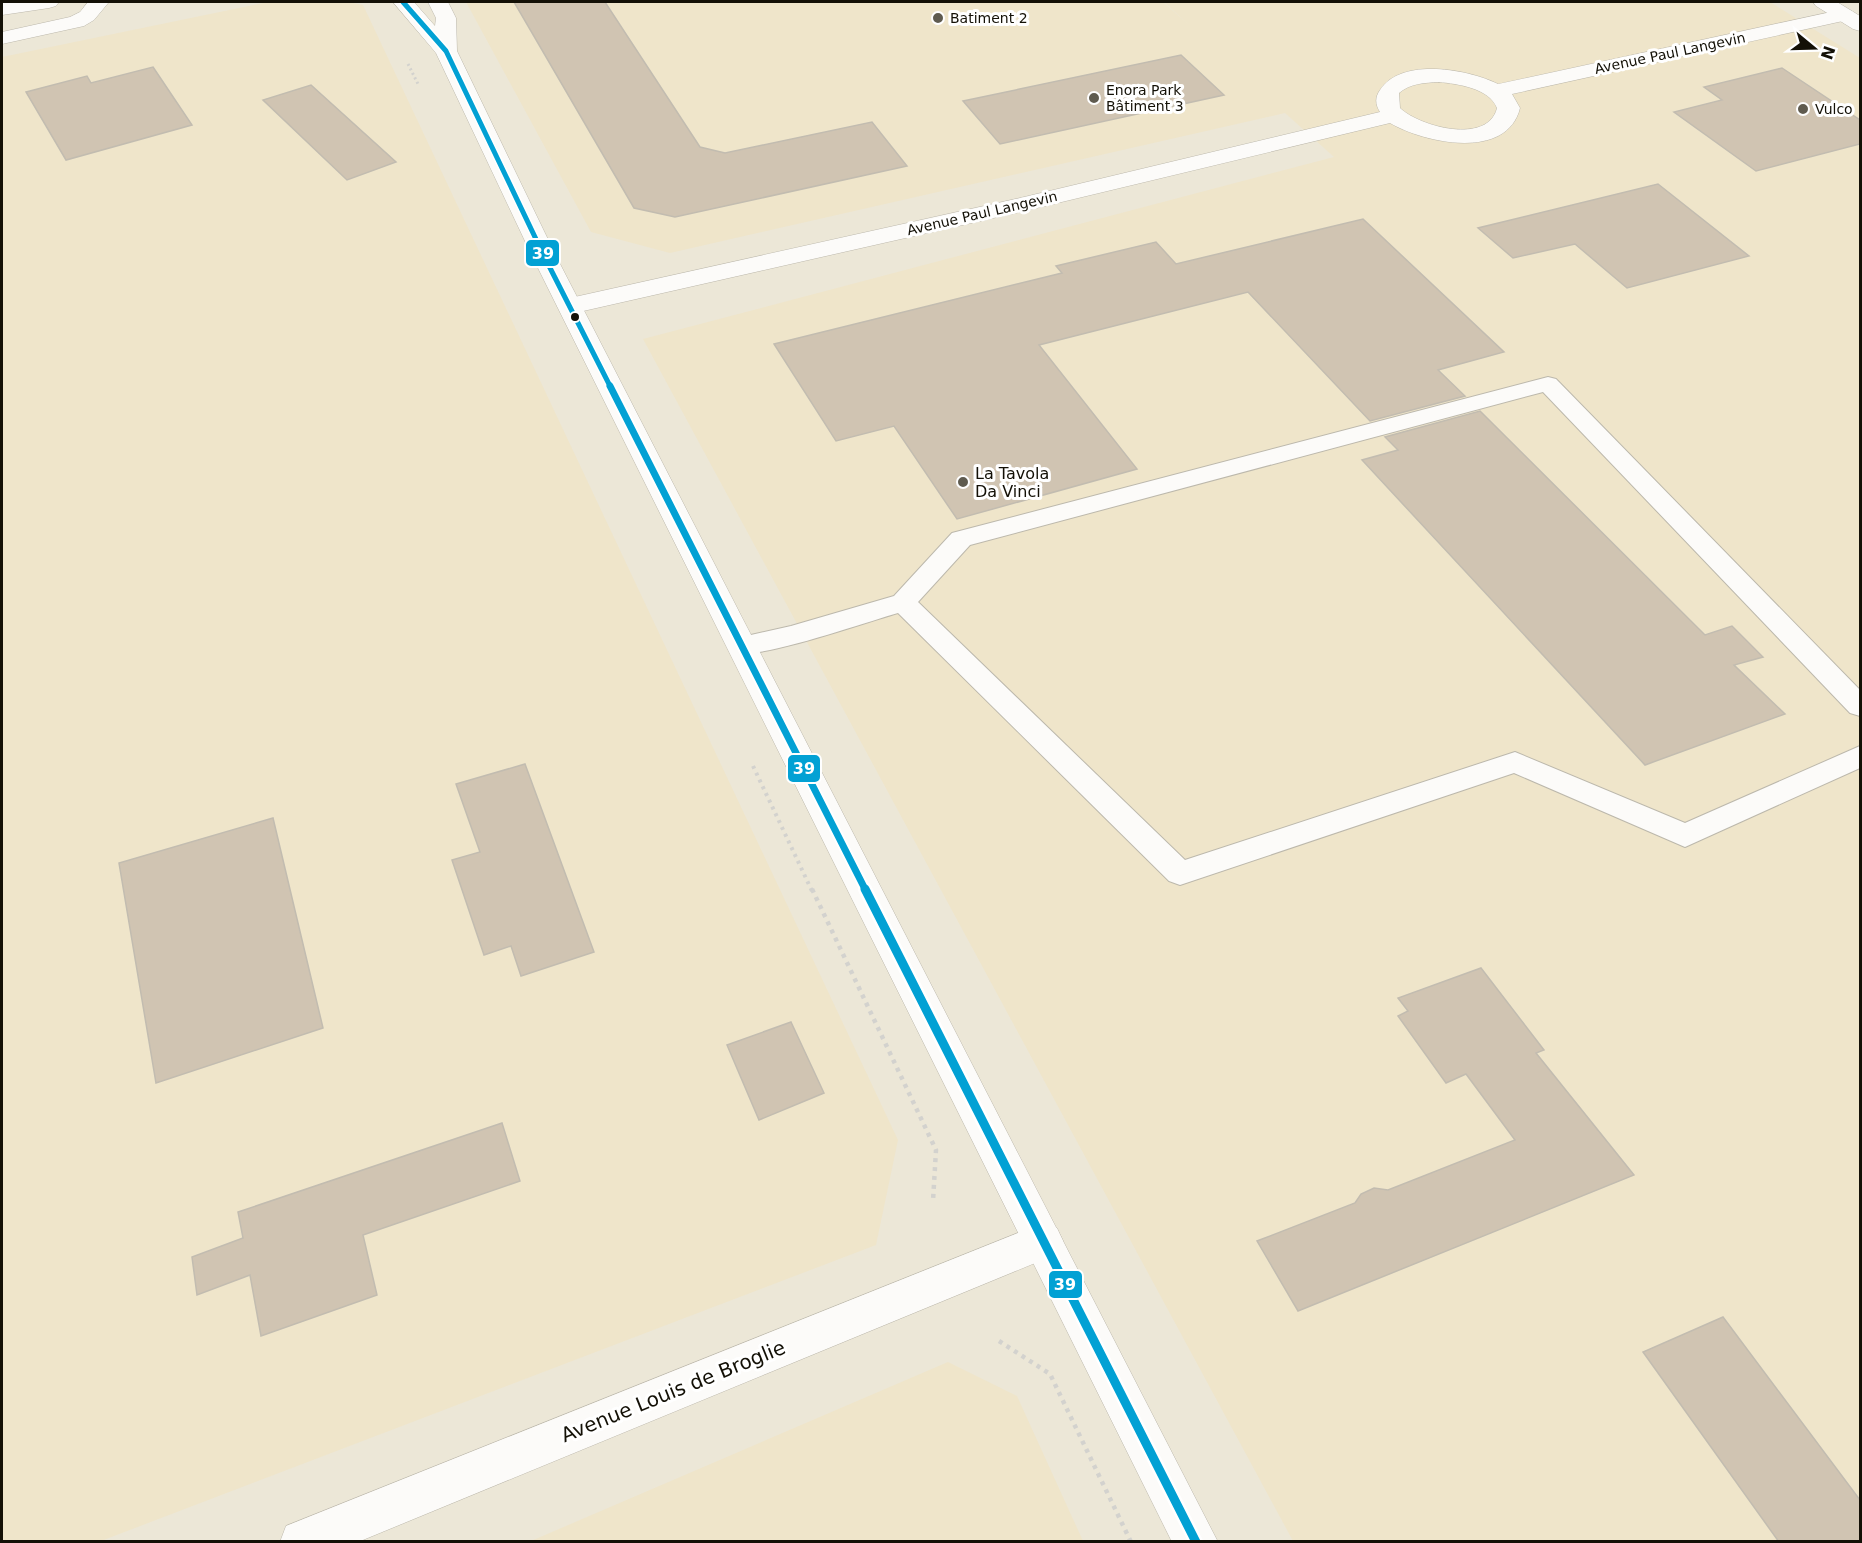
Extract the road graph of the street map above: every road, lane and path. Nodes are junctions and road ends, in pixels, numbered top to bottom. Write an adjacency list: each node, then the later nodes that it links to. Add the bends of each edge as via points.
1 (49, 2): 6 (street)
2 (99, 2): 8 (street, via 77,22)
3 (404, 2): 9 (street)
4 (438, 2): 9 (street, via 446,18)
5 (1823, 2): 7 (street)
6 (2, 9)
7 (1853, 20): 10 (street, Avenue Paul Langevin)
8 (2, 38)
9 (446, 51): 12 (street)
10 (1495, 91): 11 (street, via 1460,77 1419,76 1392,87 1387,106); 11 (street, via 1509,110 1506,120 1497,128 1483,133 1434,133)
11 (1394, 115): 12 (street, Avenue Paul Langevin, via 1009,208)
12 (570, 306): 14 (street)
13 (903, 602): 14 (lane); 15 (lane, via 961,539 1548,384); 16 (lane, via 1180,873 1515,762 1685,836)
14 (742, 646): 17 (street)
15 (1860, 706)
16 (1860, 756)
17 (1043, 1241): 19 (street, Avenue Louis de Broglie); 21 (street)
18 (999, 1341): 20 (path, via 1050,1374)
19 (302, 1542)
20 (1131, 1542)
21 (1196, 1542)

